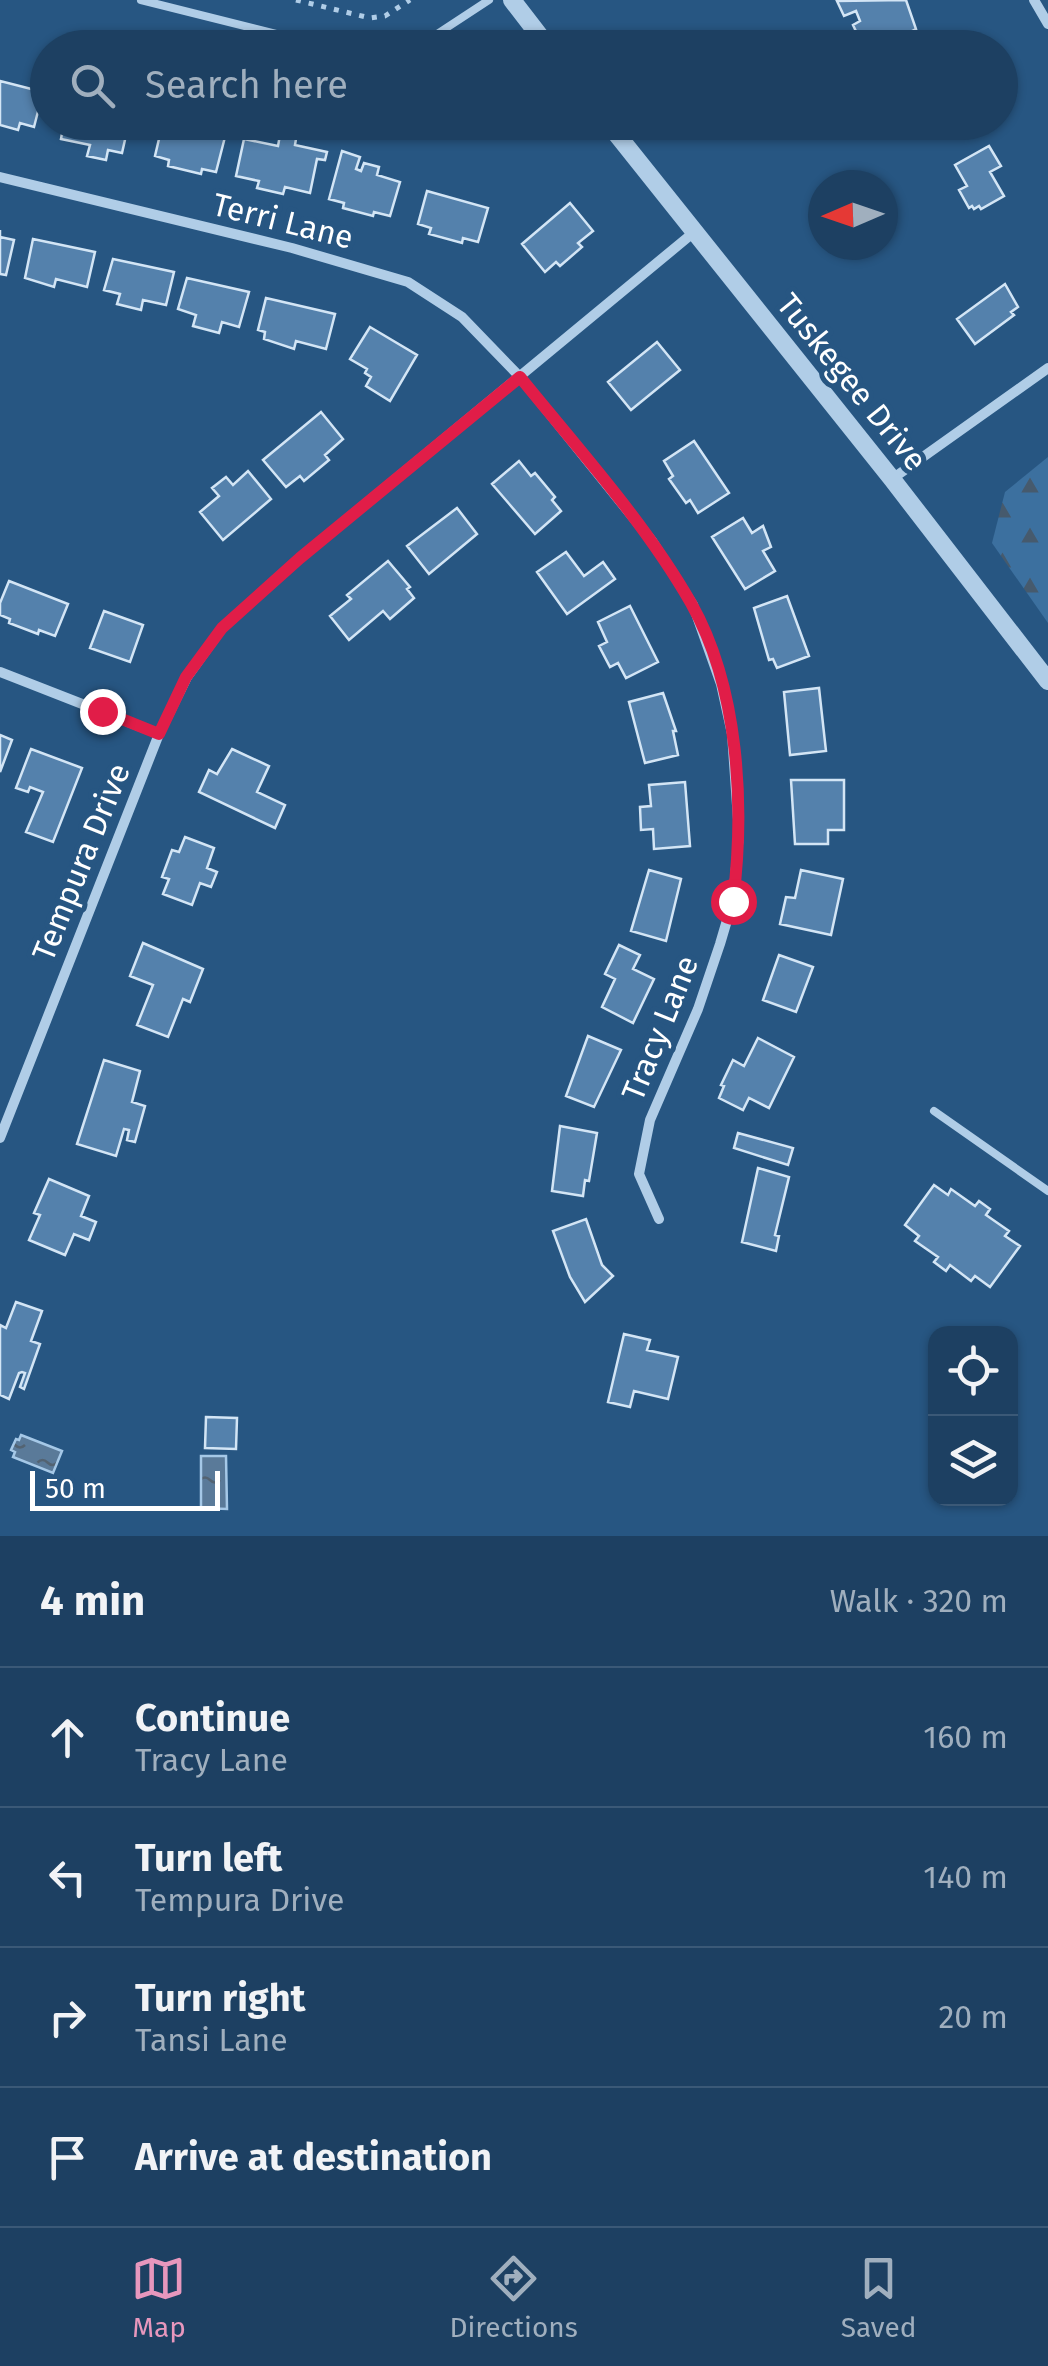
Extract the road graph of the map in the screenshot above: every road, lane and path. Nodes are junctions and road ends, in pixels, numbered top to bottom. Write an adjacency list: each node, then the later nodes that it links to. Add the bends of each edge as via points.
1 (140, 0): 8 (lane)
2 (296, 0): 3 (path, via 370,18)
3 (410, 0)
4 (489, 0): 9 (lane)
5 (512, 0): 10 (street)
6 (1034, 0): 7 (street)
7 (1048, 24)
8 (260, 30)
9 (443, 30)
10 (535, 30)
11 (621, 140): 13 (street, Tuskegee Drive)
12 (0, 177): 15 (street, Terri Lane, via 408,282 462,317)
13 (693, 233): 15 (street, Tempura Drive); 16 (street, Tuskegee Drive)
14 (1048, 368): 16 (street)
15 (520, 377): 19 (street, Tempura Drive, via 222,628 186,677); 24 (street, Tracy Lane, via 652,540 692,606 722,684 732,734 739,834 733,900 698,1009 650,1120 639,1174)
16 (892, 479): 18 (street, Tuskegee Drive)
17 (0, 672): 19 (street)
18 (1048, 681)
19 (159, 734): 21 (street, Tempura Drive)
20 (934, 1111): 23 (lane)
21 (2, 1124): 22 (street, Tempura Drive)
22 (0, 1138)
23 (1048, 1191)
24 (659, 1219)

